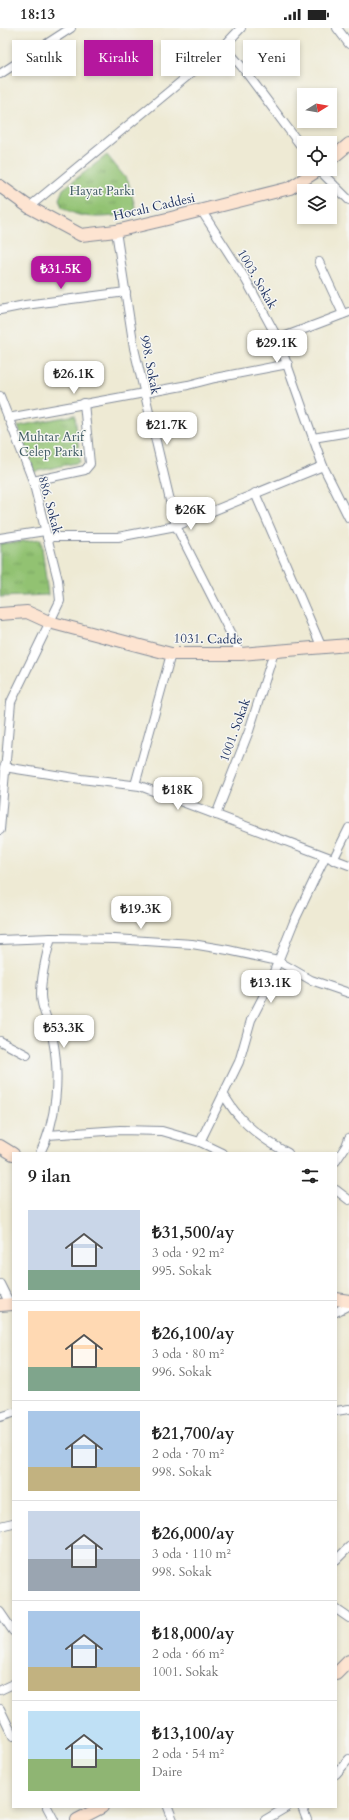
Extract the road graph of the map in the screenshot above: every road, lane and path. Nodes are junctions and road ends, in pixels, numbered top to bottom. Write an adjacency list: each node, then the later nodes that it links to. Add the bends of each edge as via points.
1 (71, 28): 7 (street)
2 (242, 28): 4 (street)
3 (336, 28): 5 (street)
4 (230, 40)
5 (349, 44)
6 (235, 59): 9 (street)
7 (0, 74)
8 (188, 76): 16 (street)
9 (297, 141)
10 (349, 144): 11 (street)
11 (337, 154)
12 (308, 176): 17 (street, Hocalı Caddesi, via 290,188)
13 (326, 176): 15 (street)
14 (0, 186): 16 (street, Hocalı Caddesi)
15 (349, 200)
16 (29, 207): 18 (street, Hocalı Caddesi, via 81,235)
17 (201, 210): 18 (street, Hocalı Caddesi); 23 (street, 1003. Sokak, via 246,280)
18 (116, 231): 20 (street, 998. Sokak)
19 (319, 262): 22 (street)
20 (126, 292): 21 (street); 25 (street, 998. Sokak)
21 (0, 310)
22 (346, 313): 23 (street)
23 (278, 339): 24 (street, 1003. Sokak)
24 (288, 364): 25 (street); 30 (street, 1003. Sokak)
25 (143, 393): 27 (street); 35 (street, 998. Sokak)
26 (0, 396): 28 (street, 886. Sokak)
27 (84, 403): 28 (street); 32 (street, via 90,464 85,470)
28 (8, 418): 32 (street, 886. Sokak)
29 (349, 432): 30 (street)
30 (313, 438): 31 (street, 1003. Sokak)
31 (323, 466): 33 (street); 34 (street, 1003. Sokak)
32 (33, 481): 36 (street, 886. Sokak)
33 (255, 494): 35 (street); 41 (street)
34 (349, 518)
35 (176, 526): 36 (street, via 118,537); 44 (street, 998. Sokak)
36 (46, 534): 37 (street); 39 (street, 886. Sokak, via 58,580 60,601)
37 (0, 538)
38 (0, 614): 39 (street, 1031. Cadde, via 27,612)
39 (49, 622): 43 (street, 1031. Cadde); 45 (street, 886. Sokak, via 10,702)
40 (349, 645): 41 (street, 1031. Cadde)
41 (322, 648): 42 (street, 1031. Cadde)
42 (274, 652): 44 (street, 1031. Cadde); 47 (street, 1001. Sokak, via 249,732)
43 (172, 654): 44 (street, 1031. Cadde); 46 (street)
44 (241, 654)
45 (4, 767): 46 (street); 49 (street, 886. Sokak)
46 (136, 785): 47 (street)
47 (216, 816): 50 (street)
48 (349, 828): 51 (street)
49 (0, 830)
50 (324, 857): 51 (street); 55 (street)
51 (333, 860): 52 (street)
52 (349, 865)
53 (51, 938): 54 (street); 55 (street, via 115,938 192,944); 60 (street, via 41,996 54,1040 57,1088)
54 (0, 940)
55 (278, 961): 56 (street, via 311,980); 59 (street, via 267,989 250,1020 239,1062)
56 (349, 993)
57 (0, 1041): 58 (street)
58 (26, 1055)
59 (223, 1094): 61 (street); 66 (street, via 245,1122)
60 (48, 1135): 61 (street, via 120,1130 162,1131); 64 (street)
61 (200, 1142): 65 (street)
62 (348, 1143): 68 (street)
63 (0, 1146): 67 (street)
64 (40, 1152)
65 (221, 1152)
66 (286, 1152)
67 (12, 1153)
68 (337, 1160)
69 (337, 1191): 70 (street)
70 (349, 1200)
71 (0, 1284): 74 (street)
72 (337, 1299): 73 (street)
73 (349, 1301)
74 (8, 1304)
75 (349, 1305): 76 (street)
76 (337, 1311)
77 (349, 1409): 78 (street)
78 (337, 1411)
79 (12, 1413): 80 (street)
80 (0, 1417)
81 (12, 1523): 82 (street)
82 (0, 1526)
83 (349, 1547): 84 (street)
84 (337, 1559)
85 (337, 1610): 87 (street)
86 (0, 1612): 88 (street)
87 (349, 1618)
88 (12, 1630)
89 (348, 1665): 90 (street)
90 (337, 1673)
91 (12, 1684): 92 (street)
92 (0, 1690)
93 (0, 1709): 94 (street)
94 (12, 1734)
95 (349, 1759): 96 (street)
96 (337, 1773)
97 (48, 1808): 102 (street)
98 (100, 1808): 103 (street)
99 (168, 1808): 104 (street)
100 (285, 1808): 105 (street)
101 (302, 1808): 106 (street)
102 (54, 1820)
103 (77, 1820)
104 (173, 1820)
105 (265, 1820)
106 (307, 1820)

